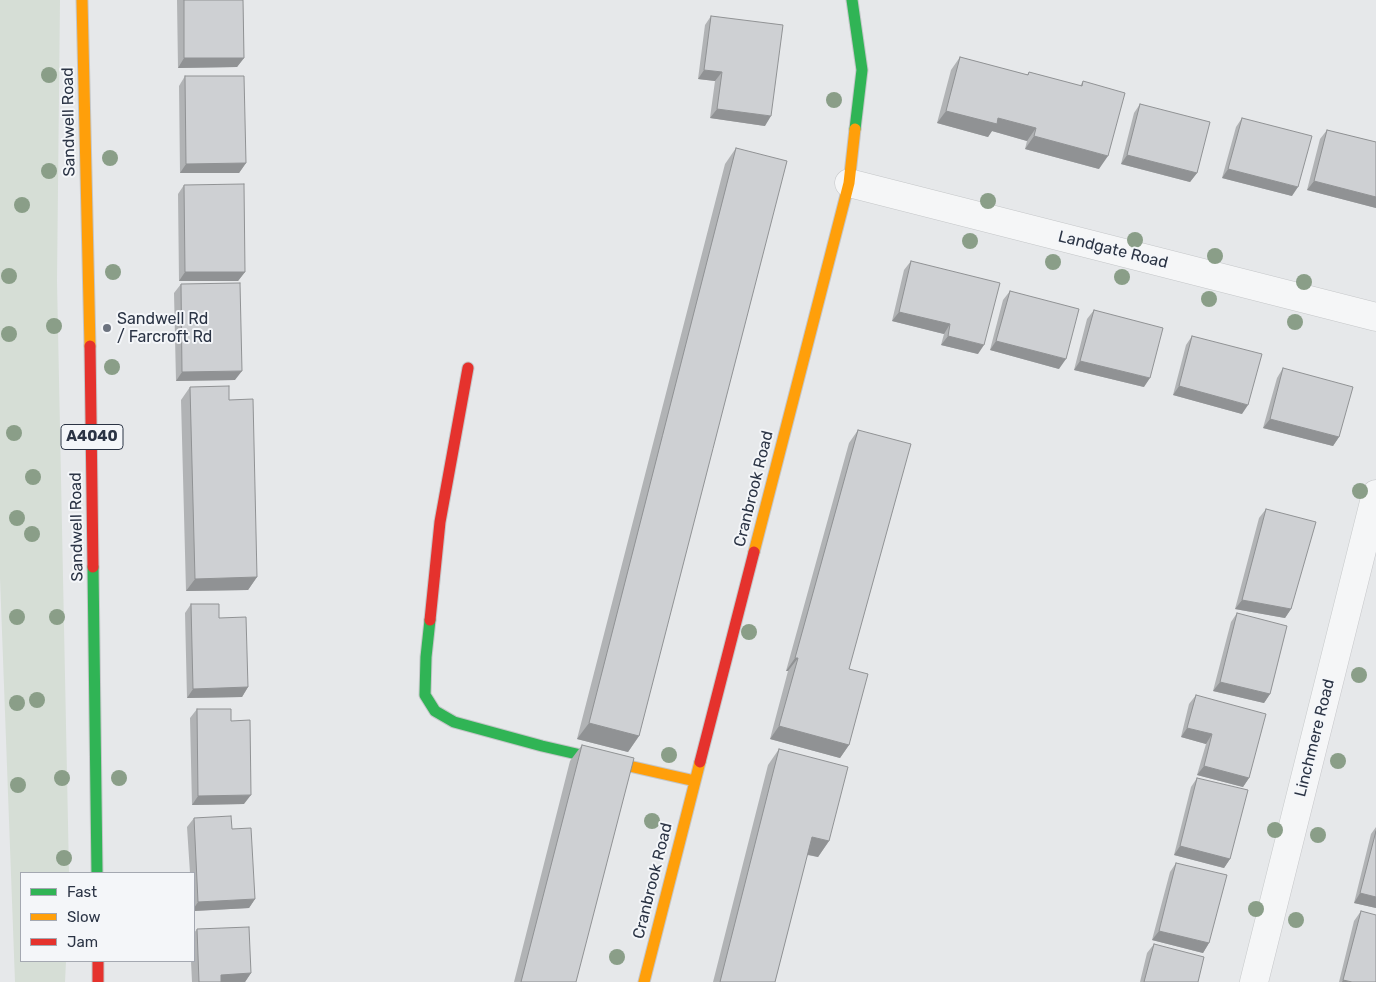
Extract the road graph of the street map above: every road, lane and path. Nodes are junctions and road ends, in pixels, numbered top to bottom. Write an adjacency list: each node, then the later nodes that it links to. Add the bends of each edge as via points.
1 (82, 0): 8 (street, Sandwell Road / A4040, via 92,428)
2 (852, 0): 3 (street, Cranbrook Road, via 862,70)
3 (849, 183): 4 (street, Landgate Road); 7 (street, Cranbrook Road)
4 (1376, 316)
5 (468, 368): 7 (street, via 440,522 425,694 435,710 454,722)
6 (1376, 494): 12 (street, Linchmere Road)
7 (695, 781): 11 (street, Cranbrook Road)
8 (97, 872)
9 (98, 962): 10 (street)
10 (98, 982)
11 (644, 982)
12 (1254, 982)

